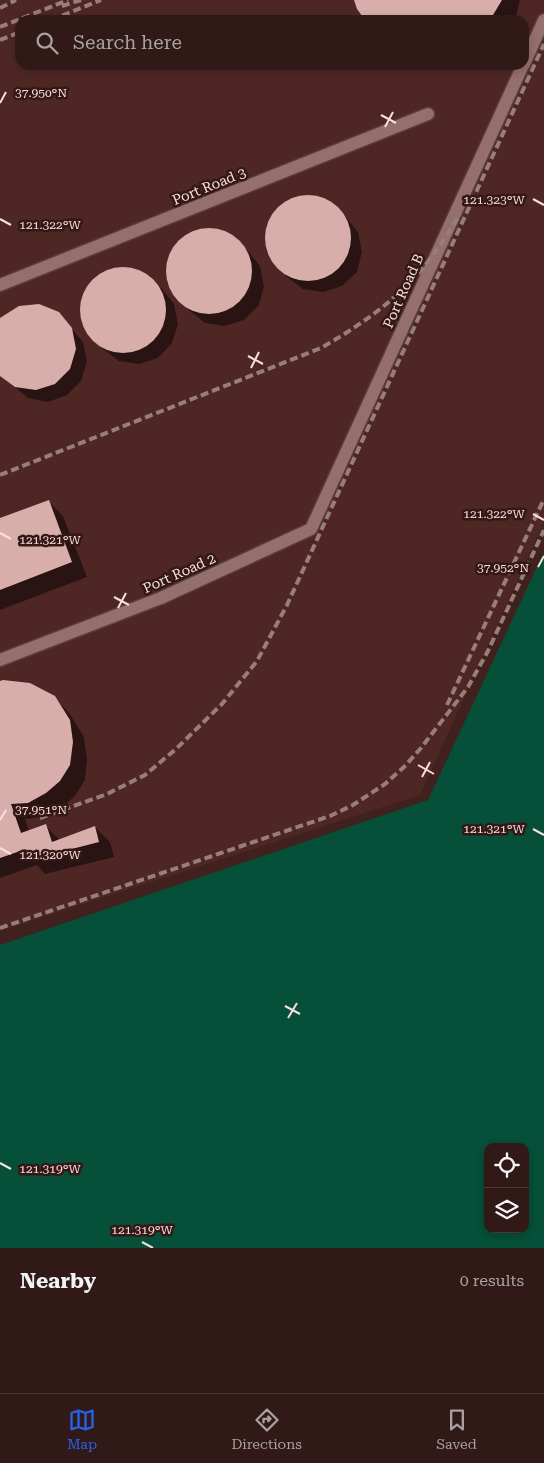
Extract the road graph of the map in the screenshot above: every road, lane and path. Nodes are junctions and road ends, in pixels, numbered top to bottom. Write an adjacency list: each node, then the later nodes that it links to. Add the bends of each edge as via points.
1 (544, 20): 2 (lane, Port Road B)
2 (529, 53)
3 (521, 70): 6 (lane, Port Road B)
4 (428, 114): 5 (lane, Port Road 3)
5 (0, 284)
6 (311, 529): 7 (lane, Port Road 2, via 161,598)
7 (0, 660)

